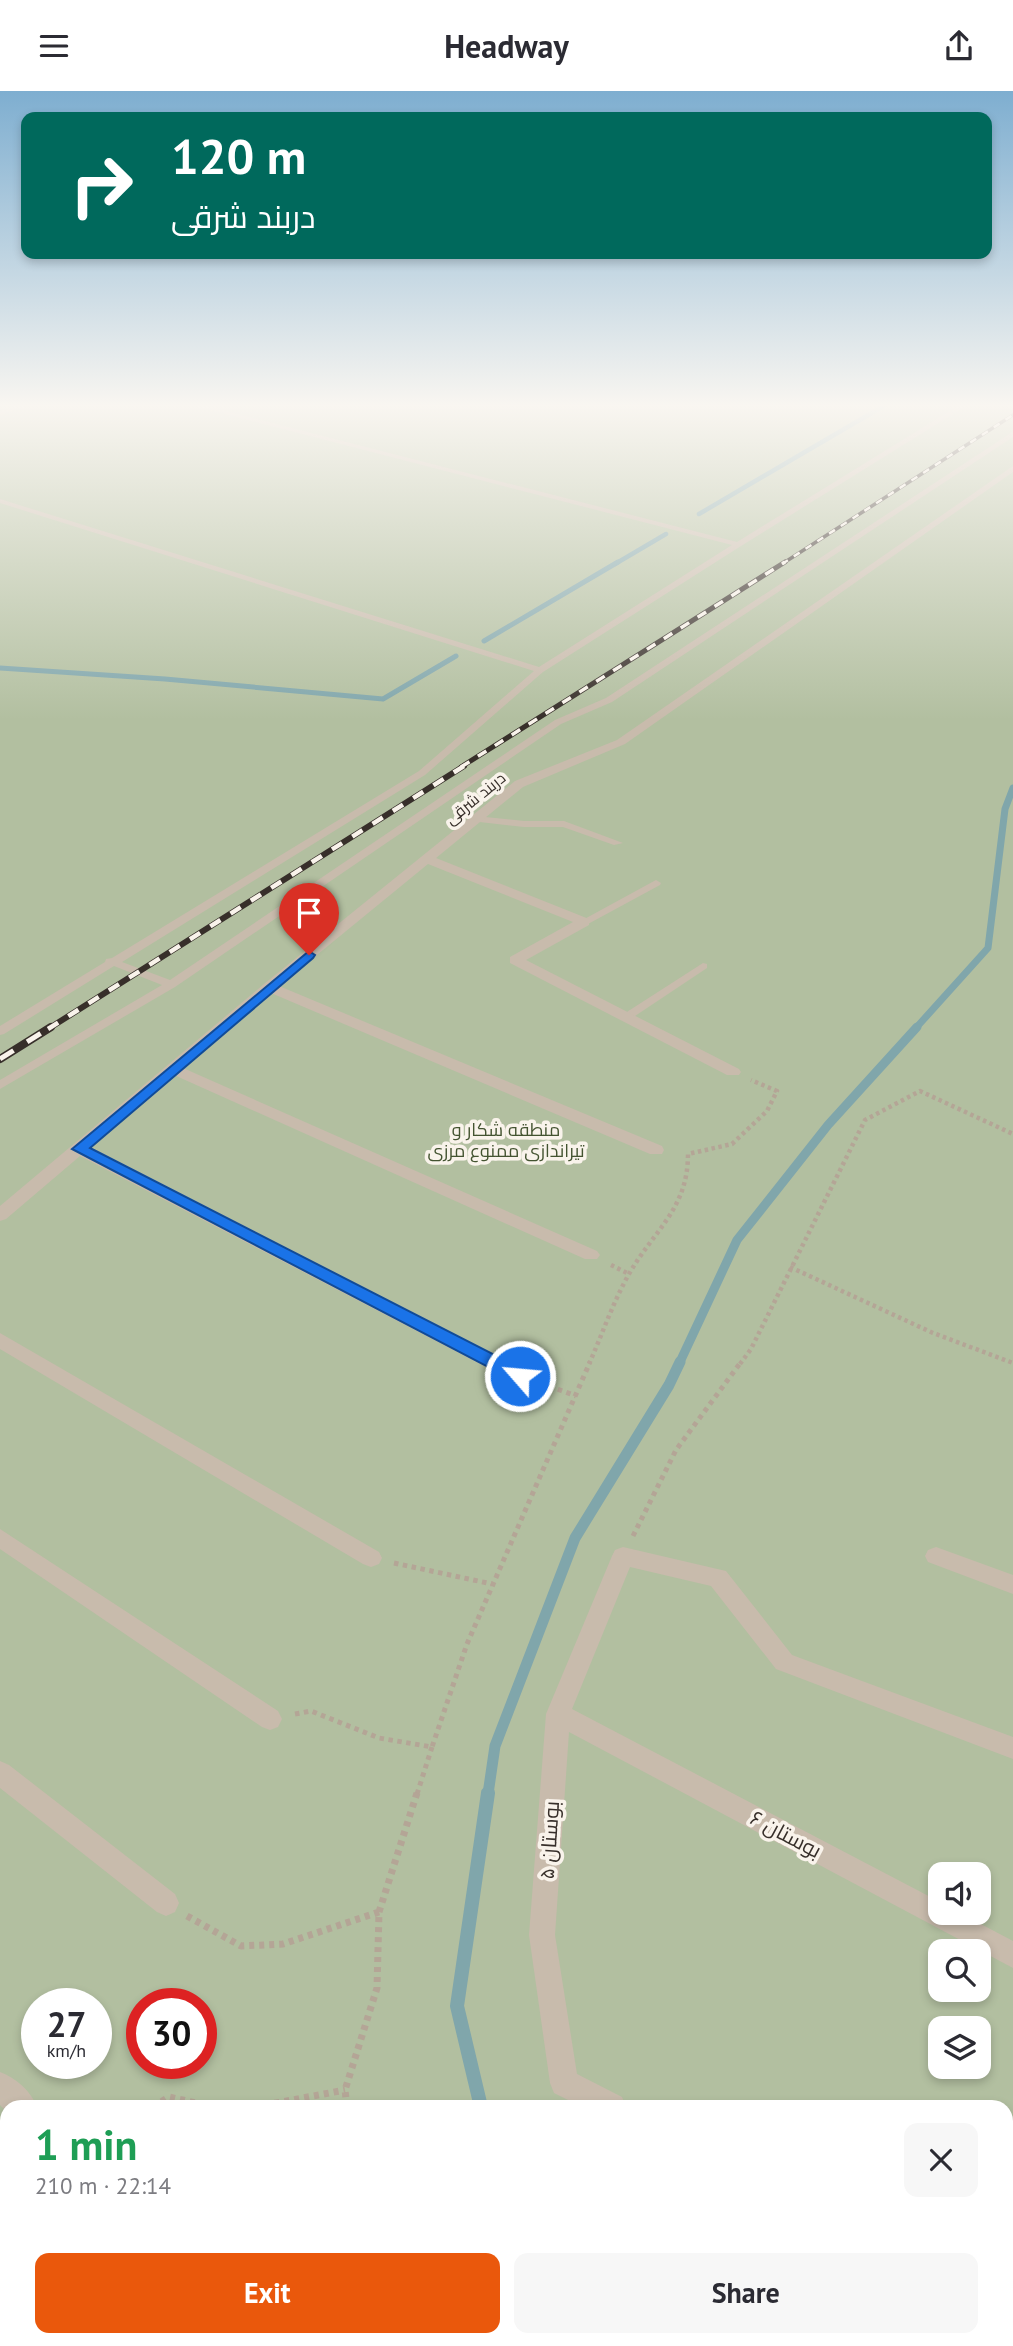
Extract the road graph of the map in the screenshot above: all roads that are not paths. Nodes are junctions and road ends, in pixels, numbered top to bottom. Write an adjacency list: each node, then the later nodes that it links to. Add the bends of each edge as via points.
1 (26, 509): 7 (lane)
2 (602, 509): 6 (lane)
3 (795, 509): 6 (lane)
4 (899, 509): 15 (lane, via 609,700 558,722)
5 (960, 509): 8 (street, دربند شرقی, via 621,742 519,784)
6 (738, 544): 7 (lane)
7 (540, 670): 13 (lane, via 422,773)
8 (475, 819): 9 (lane, via 564,824); 10 (street, دربند شرقی)
9 (618, 843)
10 (428, 859): 12 (street); 16 (street, دربند شرقی)
11 (656, 883): 12 (lane)
12 (584, 922): 17 (street, via 515,960)
13 (110, 961): 15 (lane); 18 (lane)
14 (703, 966): 17 (lane)
15 (171, 985): 21 (lane)
16 (269, 987): 19 (street, دربند شرقی); 23 (street)
17 (625, 1017): 20 (street)
18 (0, 1031)
19 (173, 1069): 22 (street, دربند شرقی); 25 (street)
20 (733, 1072)
21 (0, 1085)
22 (80, 1149): 24 (street, دربند شرقی); 27 (street)
23 (656, 1150)
24 (0, 1215)
25 (591, 1255)
26 (0, 1340): 30 (street)
27 (520, 1376)
28 (0, 1538): 33 (street)
29 (936, 1556): 31 (street)
30 (371, 1558)
31 (1013, 1585)
32 (558, 1714): 34 (street, بوستان ۵, via 623,1556 718,1578 784,1662); 37 (street, بوستان ۶); 40 (street, بوستان ۵, via 542,1935 564,2083)
33 (270, 1719)
34 (1013, 1748)
35 (0, 1773): 36 (street)
36 (166, 1903)
37 (1013, 1955)
38 (0, 2086): 39 (street)
39 (15, 2100)
40 (598, 2100)

